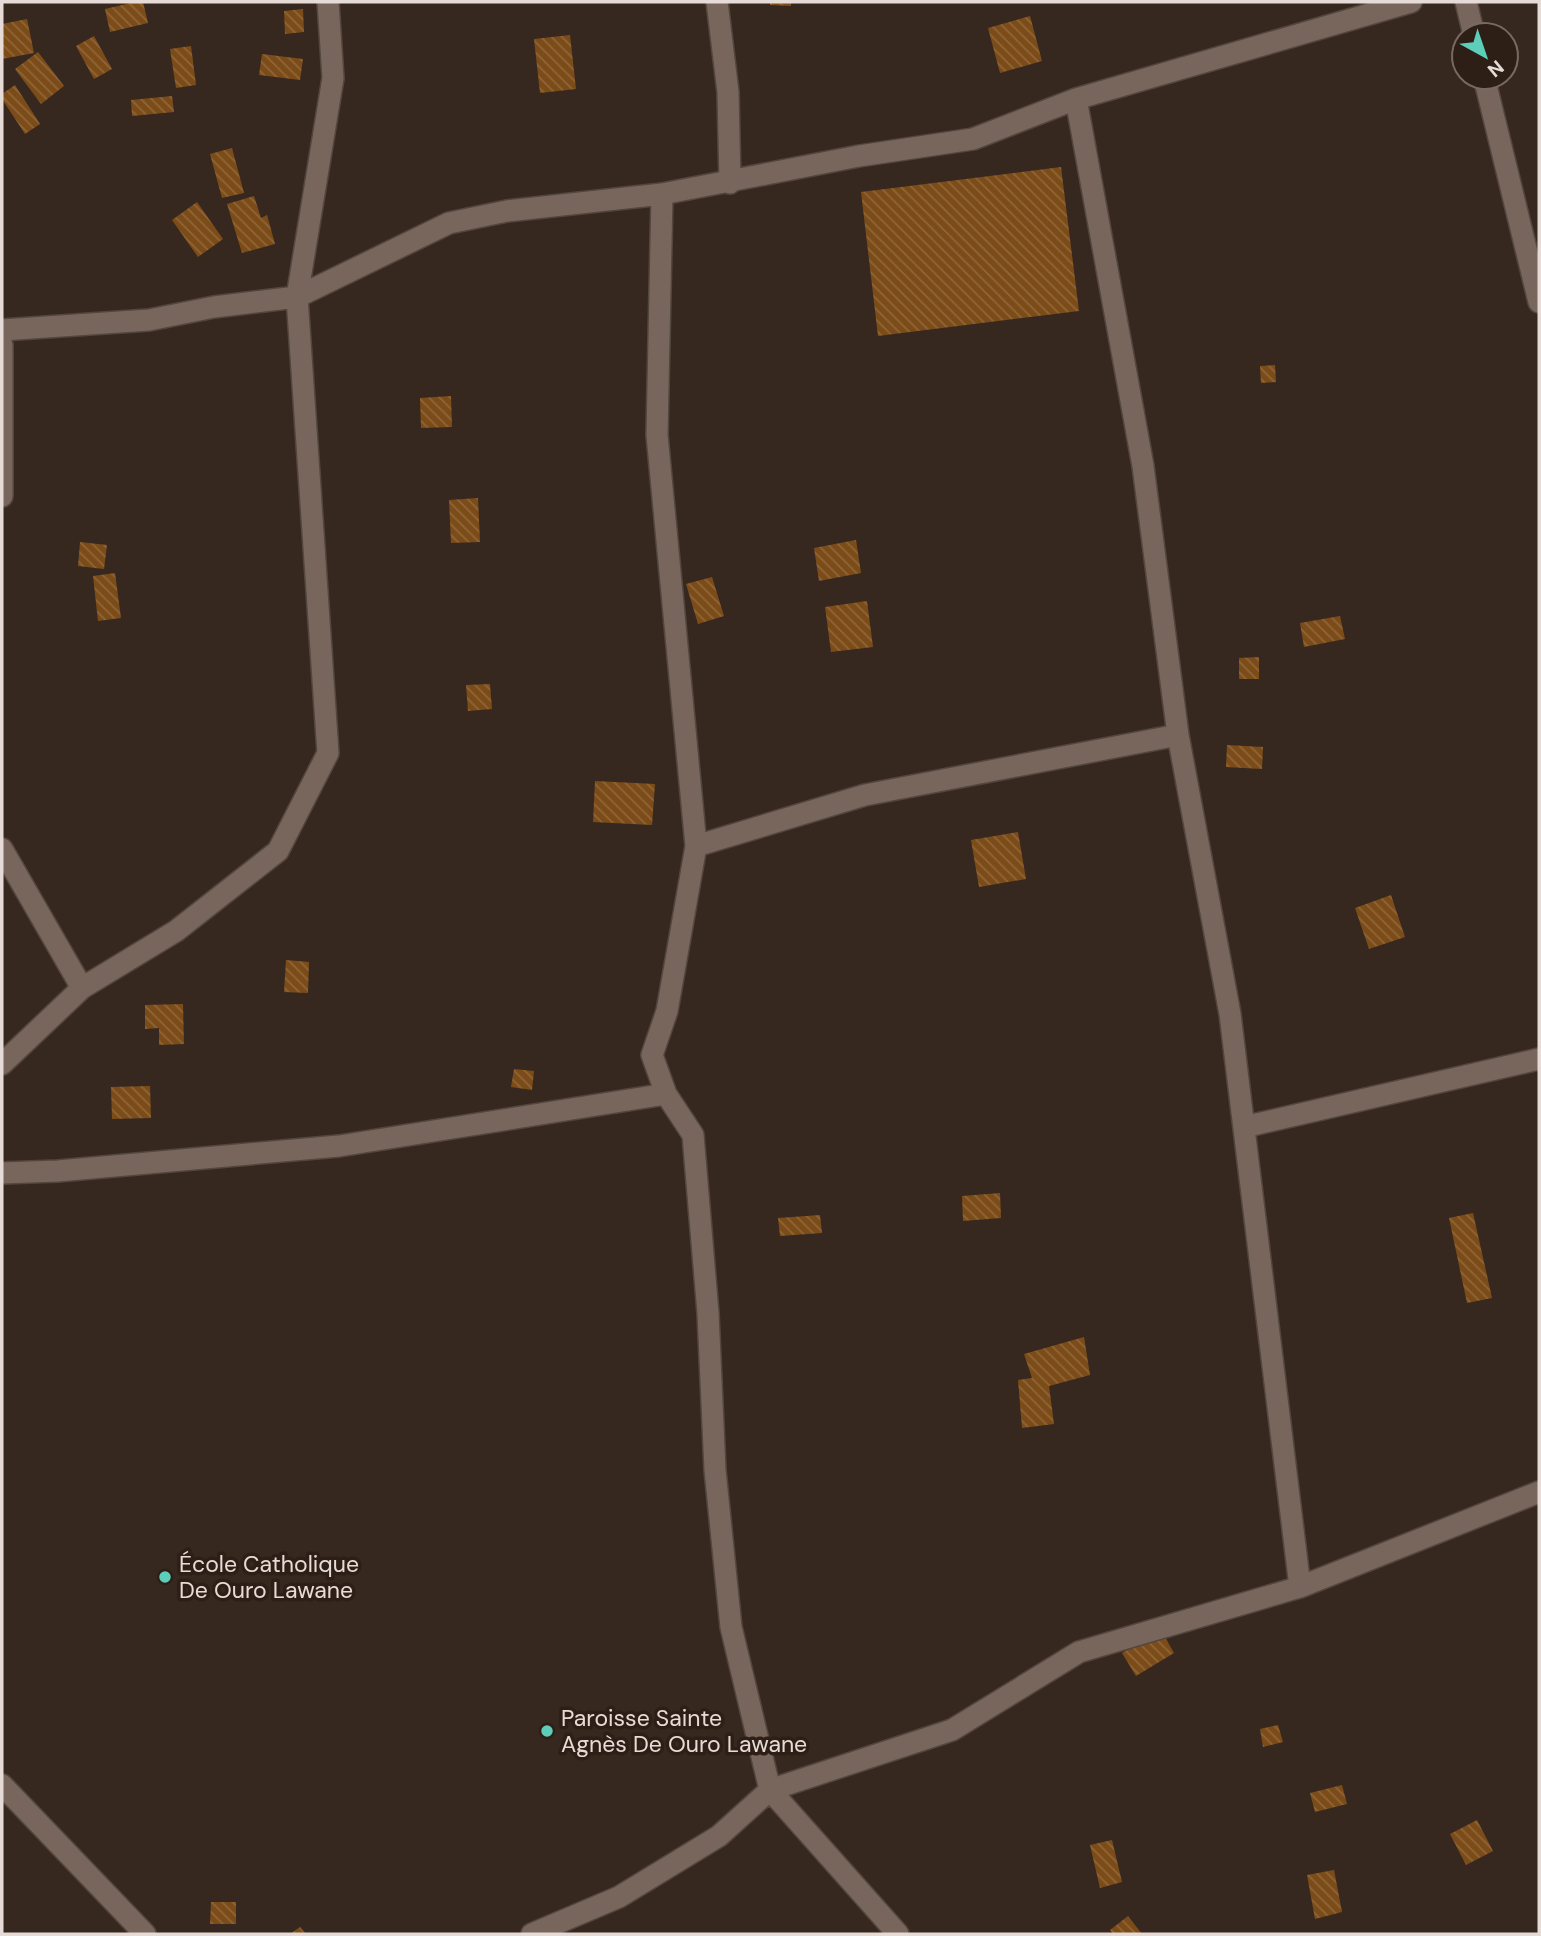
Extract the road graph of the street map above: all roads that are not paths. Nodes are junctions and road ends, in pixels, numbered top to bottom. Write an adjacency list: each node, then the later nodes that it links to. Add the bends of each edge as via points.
1 (328, 2): 10 (street, via 333,78)
2 (716, 2): 8 (street, via 728,92)
3 (1411, 2): 7 (street)
4 (1466, 2): 5 (street)
5 (1471, 21)
6 (1487, 91): 11 (street)
7 (1076, 99): 8 (street, via 973,139 859,156); 15 (street, via 1143,466)
8 (730, 183): 9 (street)
9 (662, 194): 10 (street, via 507,211 449,223); 16 (street, via 657,435)
10 (297, 297): 12 (street, via 149,320); 18 (street, via 328,753 278,851 176,930)
11 (1539, 302)
12 (2, 330)
13 (2, 345): 14 (street)
14 (2, 496)
15 (1178, 735): 16 (street, via 865,795); 22 (street, via 1230,1014)
16 (696, 846): 21 (street, via 667,1012 652,1055)
17 (2, 849): 18 (street)
18 (82, 988): 20 (street)
19 (1539, 1059): 22 (street)
20 (2, 1064)
21 (666, 1094): 23 (street, via 340,1146); 27 (street, via 693,1135 715,1470 731,1627)
22 (1244, 1127): 25 (street)
23 (2, 1173)
24 (1539, 1492): 25 (street)
25 (1300, 1587): 27 (street, via 1079,1651 952,1730)
26 (2, 1785): 28 (street)
27 (770, 1790): 29 (street, via 719,1836 630,1890); 30 (street)
28 (145, 1934)
29 (532, 1934)
30 (898, 1934)

